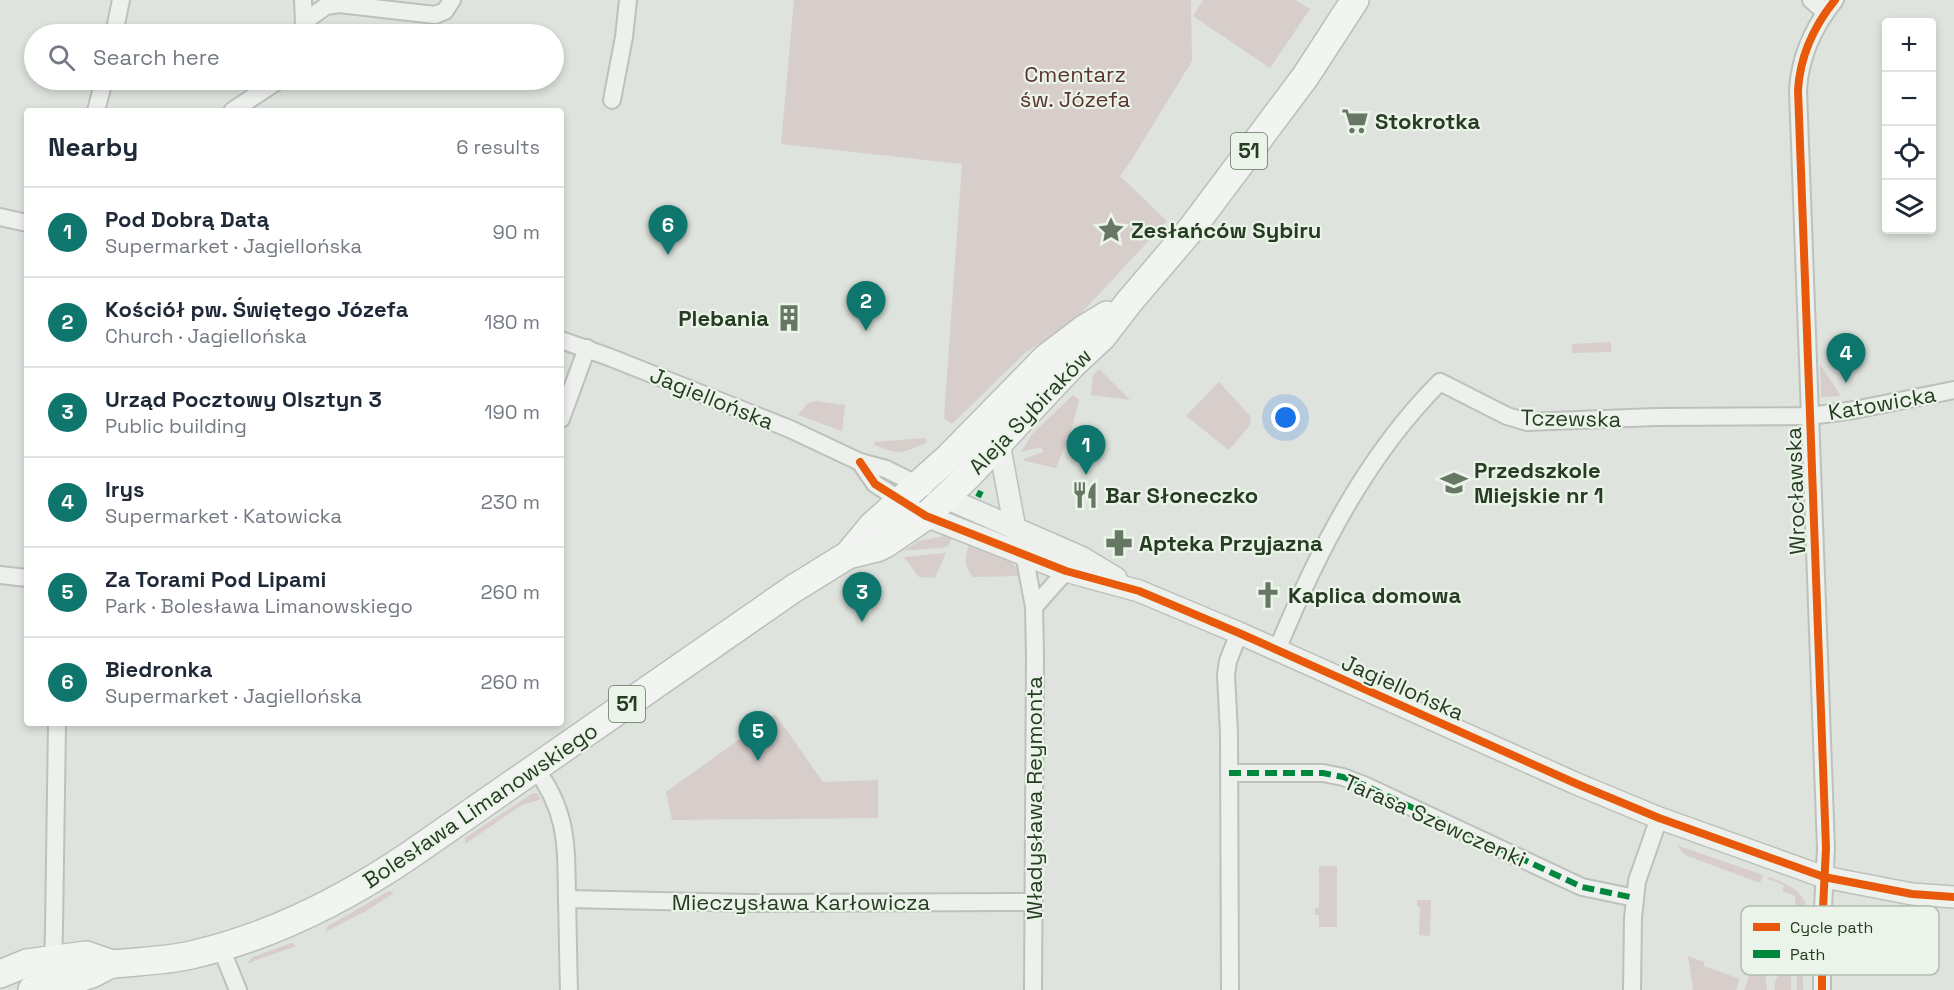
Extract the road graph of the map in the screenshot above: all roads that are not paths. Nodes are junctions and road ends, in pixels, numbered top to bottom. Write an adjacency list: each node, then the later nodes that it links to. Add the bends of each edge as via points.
1 (121, 0): 8 (street)
2 (303, 0): 9 (street)
3 (452, 0): 10 (street, via 445,11 435,15 339,4 326,6)
4 (628, 0): 13 (street)
5 (1355, 0): 18 (main road, Aleja Sybiraków / 51, via 1277,115 1192,228)
6 (1811, 0): 7 (street)
7 (1830, 6): 23 (street, Wrocławska, via 1814,31 1799,72 1798,90)
8 (116, 24)
9 (303, 24)
10 (307, 24)
11 (101, 90): 14 (street)
12 (264, 90): 15 (street)
13 (612, 100)
14 (97, 108)
15 (237, 108)
16 (0, 217): 17 (street)
17 (24, 222)
18 (1129, 302): 24 (main road, Aleja Sybiraków / 51, via 1102,337); 26 (main road, Aleja Sybiraków / 51, via 1046,358)
19 (564, 341): 20 (street, Jagiellońska)
20 (587, 348): 22 (street); 25 (street, Jagiellońska, via 790,429)
21 (1954, 390): 23 (street, Katowicka)
22 (564, 411)
23 (1810, 416): 38 (street, Tczewska, via 1527,422 1440,382 1406,417 1343,509); 43 (street, Wrocławska)
24 (999, 443): 27 (main road, Aleja Sybiraków / 51); 29 (street)
25 (860, 462): 26 (street, Jagiellońska, via 886,469); 26 (street, Jagiellońska, via 874,484)
26 (909, 493): 27 (street, Jagiellońska); 28 (street, Jagiellońska); 31 (main road, Bolesława Limanowskiego / 51, via 862,535)
27 (946, 498): 28 (main road, Aleja Sybiraków / 51); 29 (street, Jagiellońska)
28 (926, 516): 30 (street, Jagiellońska); 31 (main road, Bolesława Limanowskiego / 51, via 877,548)
29 (1015, 529): 35 (street, Jagiellońska, via 1081,557)
30 (1024, 554): 32 (street, Jagiellońska); 36 (street, Władysława Reymonta)
31 (848, 555): 40 (main road, Bolesława Limanowskiego / 51)
32 (1066, 571): 35 (street, Jagiellońska); 36 (street)
33 (0, 575): 34 (street)
34 (24, 578)
35 (1139, 591): 37 (street, Jagiellońska)
36 (1034, 607): 47 (street, Władysława Reymonta)
37 (1239, 633): 38 (street, Jagiellońska); 41 (street, via 1228,661)
38 (1277, 650): 42 (street, Jagiellońska)
39 (57, 726): 50 (street)
40 (535, 768): 46 (street, via 546,783 563,826); 49 (main road, Bolesława Limanowskiego / 51, via 369,883 284,926)
41 (1229, 773): 45 (street, Tarasa Szewczenki, via 1323,773 1343,777 1582,887); 57 (street)
42 (1659, 818): 43 (street, Jagiellońska); 45 (street)
43 (1824, 878): 44 (street, Jagiellońska, via 1912,894); 48 (street, Wrocławska)
44 (1954, 897)
45 (1635, 898): 58 (street)
46 (567, 899): 47 (street, Mieczysława Karłowicza); 55 (street)
47 (1034, 902): 56 (street, Władysława Reymonta)
48 (1823, 906)
49 (221, 948): 51 (main road, Bolesława Limanowskiego / 51, via 158,962); 54 (street)
50 (53, 959): 51 (main road, Bolesława Limanowskiego / 51, via 86,955); 52 (main road, Bolesława Limanowskiego / 51, via 27,963); 53 (street)
51 (112, 964): 53 (main road, Bolesława Limanowskiego / 51, via 89,975)
52 (0, 974)
53 (38, 987)
54 (238, 990)
55 (569, 990)
56 (1033, 990)
57 (1230, 990)
58 (1632, 990)

